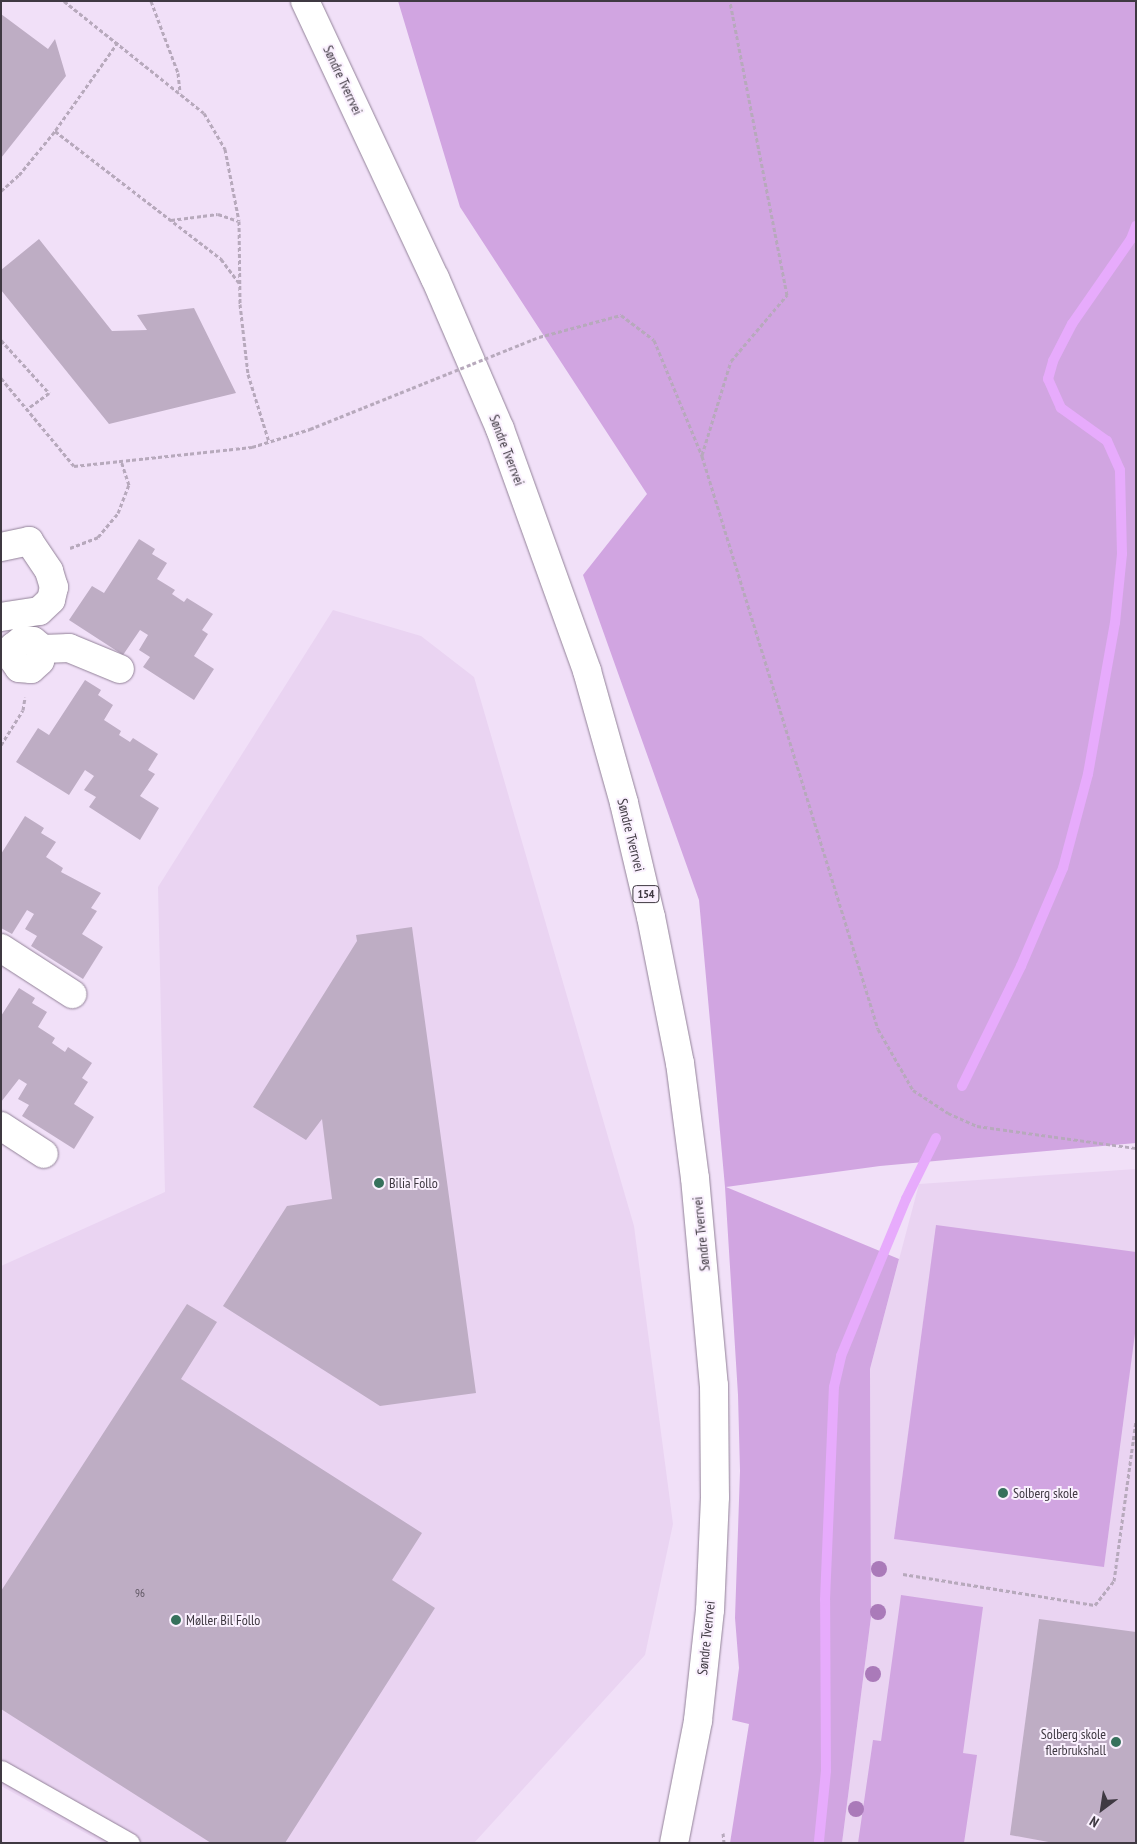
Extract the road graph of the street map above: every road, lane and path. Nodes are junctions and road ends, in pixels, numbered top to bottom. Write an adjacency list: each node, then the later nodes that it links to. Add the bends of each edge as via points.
1 (64, 1): 5 (path)
2 (151, 1): 6 (path, via 178,73)
3 (305, 1): 35 (main road, Søndre Tverrvei / 154, via 435,278 500,429 587,671 624,803 651,917 680,1064 693,1159 714,1385 715,1497 710,1610 698,1721)
4 (730, 1): 16 (path, via 787,295 731,361)
5 (118, 42): 6 (path); 7 (path)
6 (180, 94): 10 (path, via 204,113 225,149)
7 (55, 131): 8 (path, via 19,175); 9 (path)
8 (1, 191)
9 (171, 220): 10 (path, via 218,214); 11 (path, via 221,259)
10 (239, 221): 11 (path)
11 (240, 283): 15 (path, via 248,374)
12 (1, 340): 14 (path, via 49,393)
13 (1, 378): 14 (path)
14 (27, 409): 17 (path, via 74,466)
15 (269, 442): 16 (path, bridge, via 310,429 539,337 621,315 654,340); 17 (path, via 252,447)
16 (702, 456): 28 (path, via 878,1029 913,1090 948,1113 977,1126)
17 (120, 461): 19 (path, via 129,485 118,513 98,537)
18 (1, 547): 19 (main road, via 29,541)
19 (42, 560): 20 (main road, via 53,580 51,600 33,613)
20 (1, 617)
21 (9, 638): 22 (main road, via 33,641 43,649 69,648)
22 (120, 669)
23 (25, 693): 24 (path, via 23,710)
24 (1, 745)
25 (1, 948): 26 (main road)
26 (72, 994)
27 (1, 1126): 29 (main road)
28 (1136, 1148)
29 (44, 1154)
30 (1136, 1420): 31 (path, via 1114,1581 1095,1605)
31 (903, 1574)
32 (1, 1770): 34 (lane)
33 (723, 1833): 36 (path)
34 (130, 1843)
35 (674, 1843)
36 (724, 1843)

